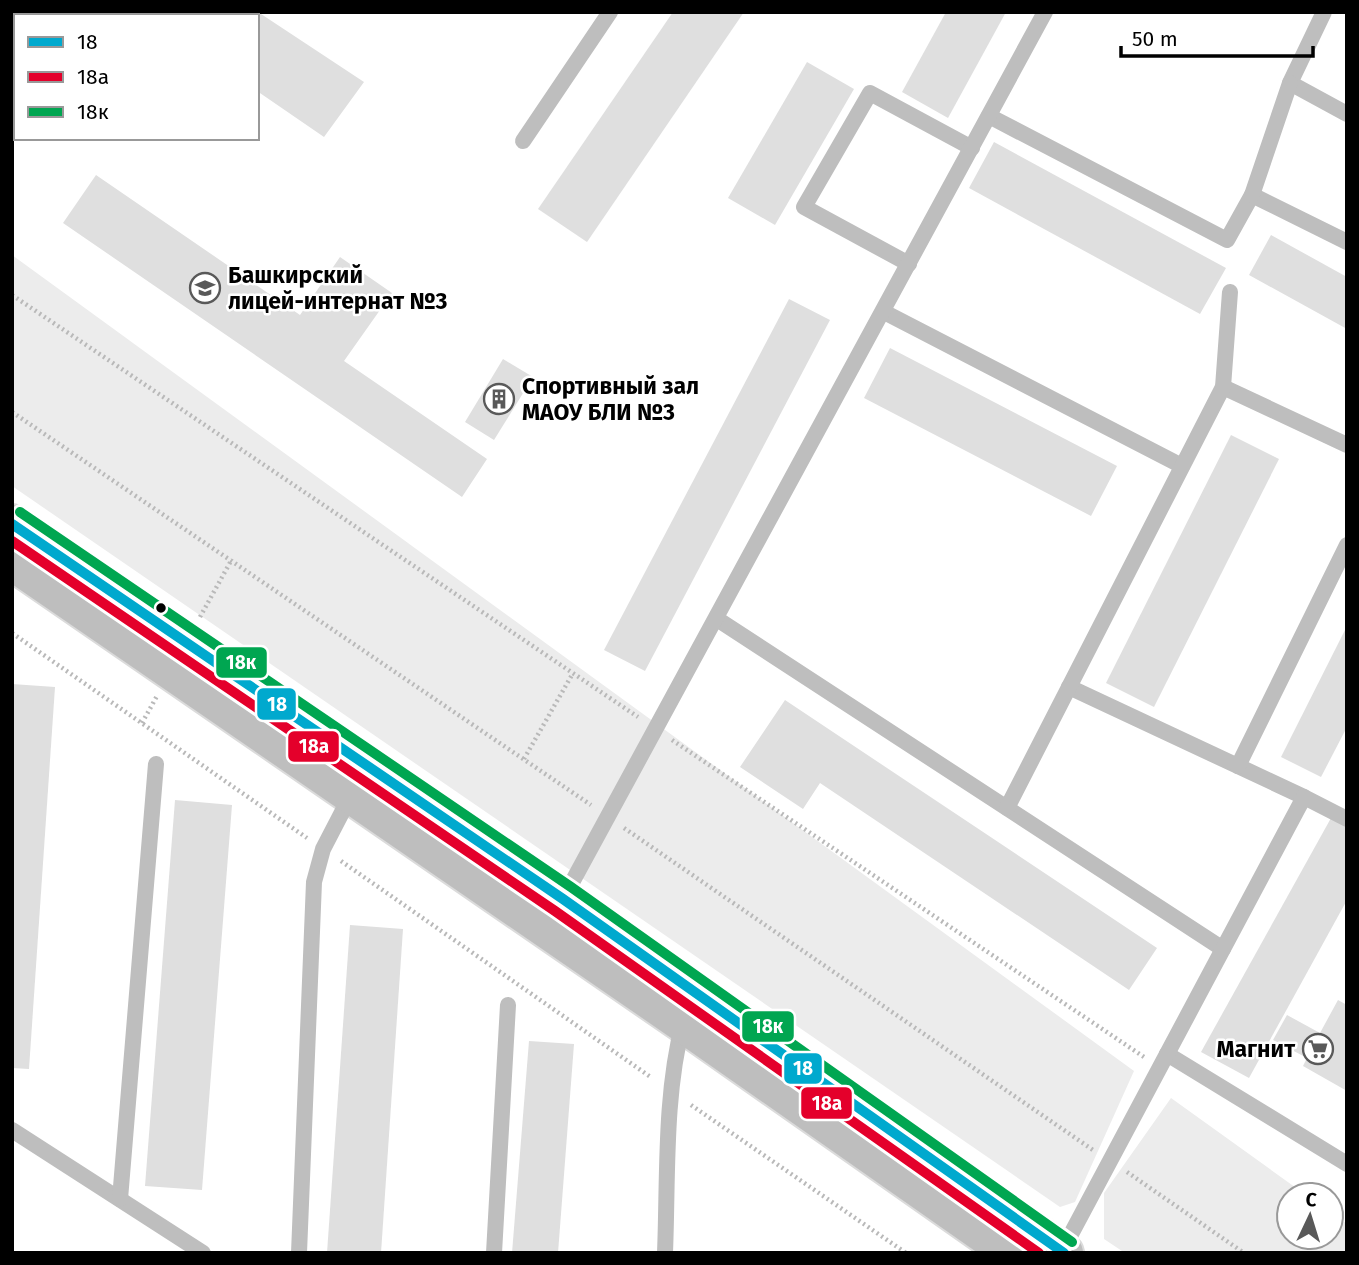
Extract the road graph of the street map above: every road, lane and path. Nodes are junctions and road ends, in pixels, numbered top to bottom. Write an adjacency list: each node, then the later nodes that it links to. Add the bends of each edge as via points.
1 (610, 12): 7 (lane)
2 (1045, 12): 6 (lane)
3 (1324, 12): 4 (lane)
4 (1290, 83): 5 (lane); 9 (lane)
5 (1347, 114)
6 (989, 116): 8 (lane); 9 (lane, via 1227,240)
7 (523, 141)
8 (972, 148): 11 (lane); 11 (lane, via 870,93 804,206)
9 (1252, 195): 10 (lane)
10 (1347, 242)
11 (909, 264): 14 (lane)
12 (1230, 292): 15 (lane)
13 (12, 295): 25 (path)
14 (884, 312): 18 (lane); 22 (lane)
15 (1223, 387): 17 (lane); 18 (lane)
16 (12, 412): 21 (path)
17 (1347, 445)
18 (1182, 466): 26 (lane)
19 (13, 535): 33 (main road)
20 (1347, 545): 32 (lane)
21 (232, 559): 23 (path); 30 (path)
22 (717, 619): 29 (lane); 35 (lane)
23 (196, 624)
24 (12, 633): 28 (path)
25 (573, 673): 29 (path); 30 (path)
26 (1069, 687): 32 (lane); 35 (lane)
27 (161, 690): 28 (path)
28 (142, 723): 38 (path)
29 (657, 730): 36 (lane); 43 (path)
30 (524, 759): 36 (path)
31 (156, 764): 48 (lane)
32 (1238, 766): 34 (lane)
33 (360, 780): 38 (lane); 39 (main road)
34 (1304, 797): 37 (lane); 40 (lane)
35 (1007, 808): 40 (lane)
36 (608, 817): 39 (lane); 46 (path)
37 (1347, 819)
38 (323, 849): 44 (path); 51 (lane, via 314,881)
39 (554, 913): 42 (main road)
40 (1223, 949): 43 (lane)
41 (508, 1005): 52 (lane)
42 (692, 1008): 44 (lane, via 676,1051); 49 (main road); 55 (main road)
43 (1163, 1061): 46 (lane); 47 (lane)
44 (672, 1093): 53 (lane); 54 (path)
45 (12, 1130): 48 (lane)
46 (1110, 1161): 49 (lane); 56 (path)
47 (1347, 1164)
48 (120, 1199): 50 (lane)
49 (1062, 1252)
50 (204, 1253)
51 (299, 1253)
52 (494, 1253)
53 (665, 1253)
54 (906, 1253)
55 (1011, 1253)
56 (1244, 1253)

